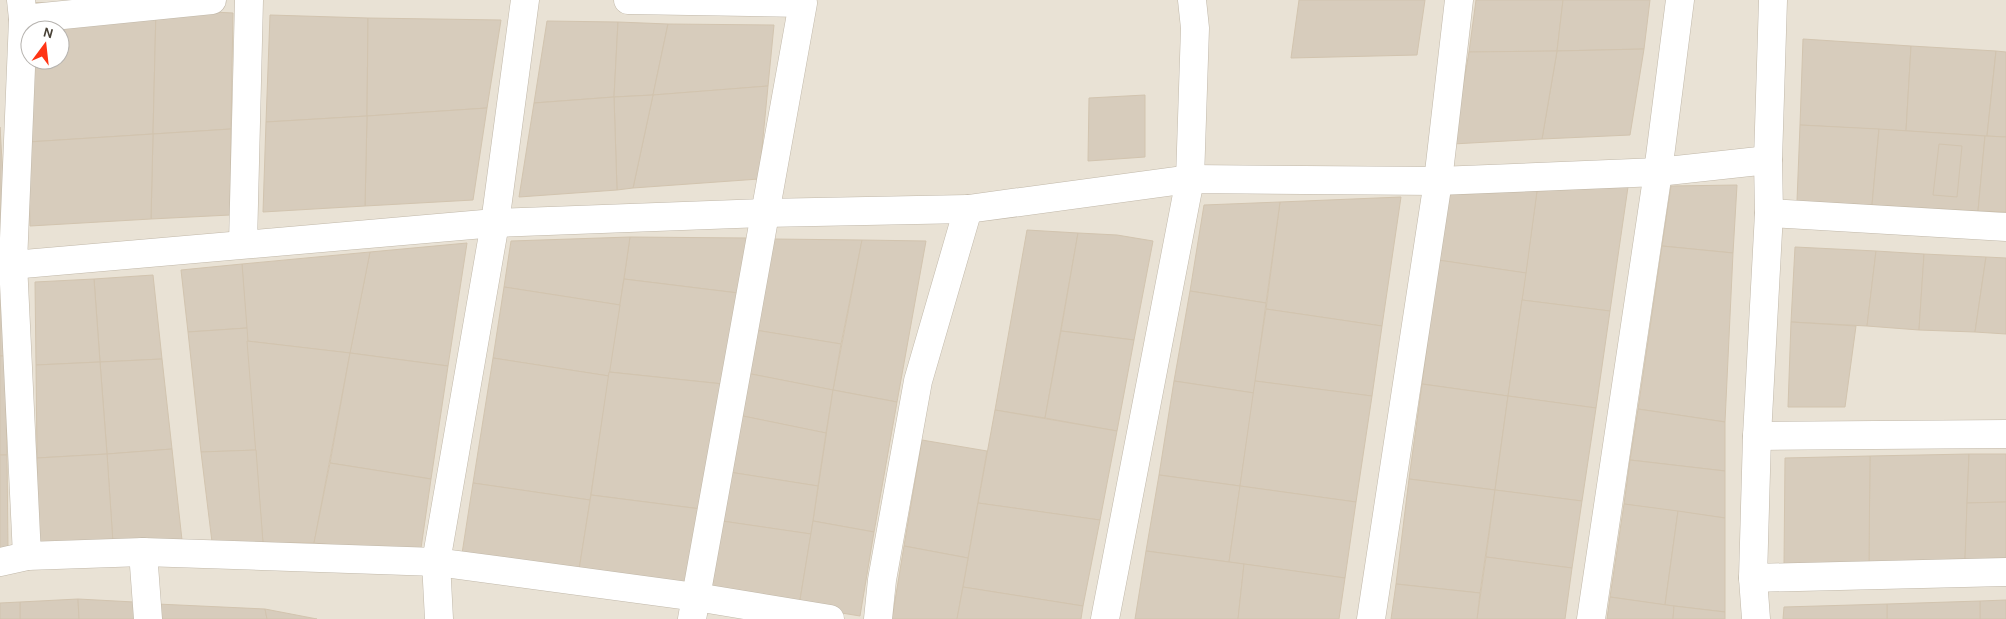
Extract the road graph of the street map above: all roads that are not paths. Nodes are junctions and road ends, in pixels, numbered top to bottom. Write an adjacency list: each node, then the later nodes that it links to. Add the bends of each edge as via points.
1 (212, 0): 10 (street)
2 (249, 0): 20 (street)
3 (524, 0): 18 (street)
4 (628, 0): 9 (street)
5 (1192, 0): 13 (street, via 1195,28)
6 (1459, 0): 14 (street)
7 (1680, 0): 12 (street)
8 (1773, 0): 11 (street)
9 (803, 2): 16 (street)
10 (22, 10): 21 (street)
11 (1768, 160): 12 (street); 17 (street)
12 (1658, 172): 14 (street); 37 (street)
13 (1190, 179): 14 (street); 15 (street); 35 (street)
14 (1438, 181): 36 (street)
15 (968, 209): 16 (street); 34 (street, via 918,381 882,580)
16 (764, 213): 18 (street); 30 (street)
17 (1769, 213): 19 (street); 23 (street)
18 (495, 223): 20 (street); 27 (street)
19 (2006, 227)
20 (244, 244): 21 (street)
21 (6, 265): 25 (street)
22 (2006, 434): 23 (street)
23 (1757, 436): 29 (street)
24 (143, 552): 25 (street); 27 (street); 31 (street)
25 (27, 556): 26 (street)
26 (0, 562)
27 (436, 562): 30 (street); 32 (street)
28 (2006, 572): 29 (street)
29 (1753, 578): 38 (street)
30 (694, 608): 33 (street)
31 (148, 619)
32 (439, 619)
33 (830, 619)
34 (878, 619)
35 (1106, 619)
36 (1372, 619)
37 (1591, 619)
38 (1756, 619)

